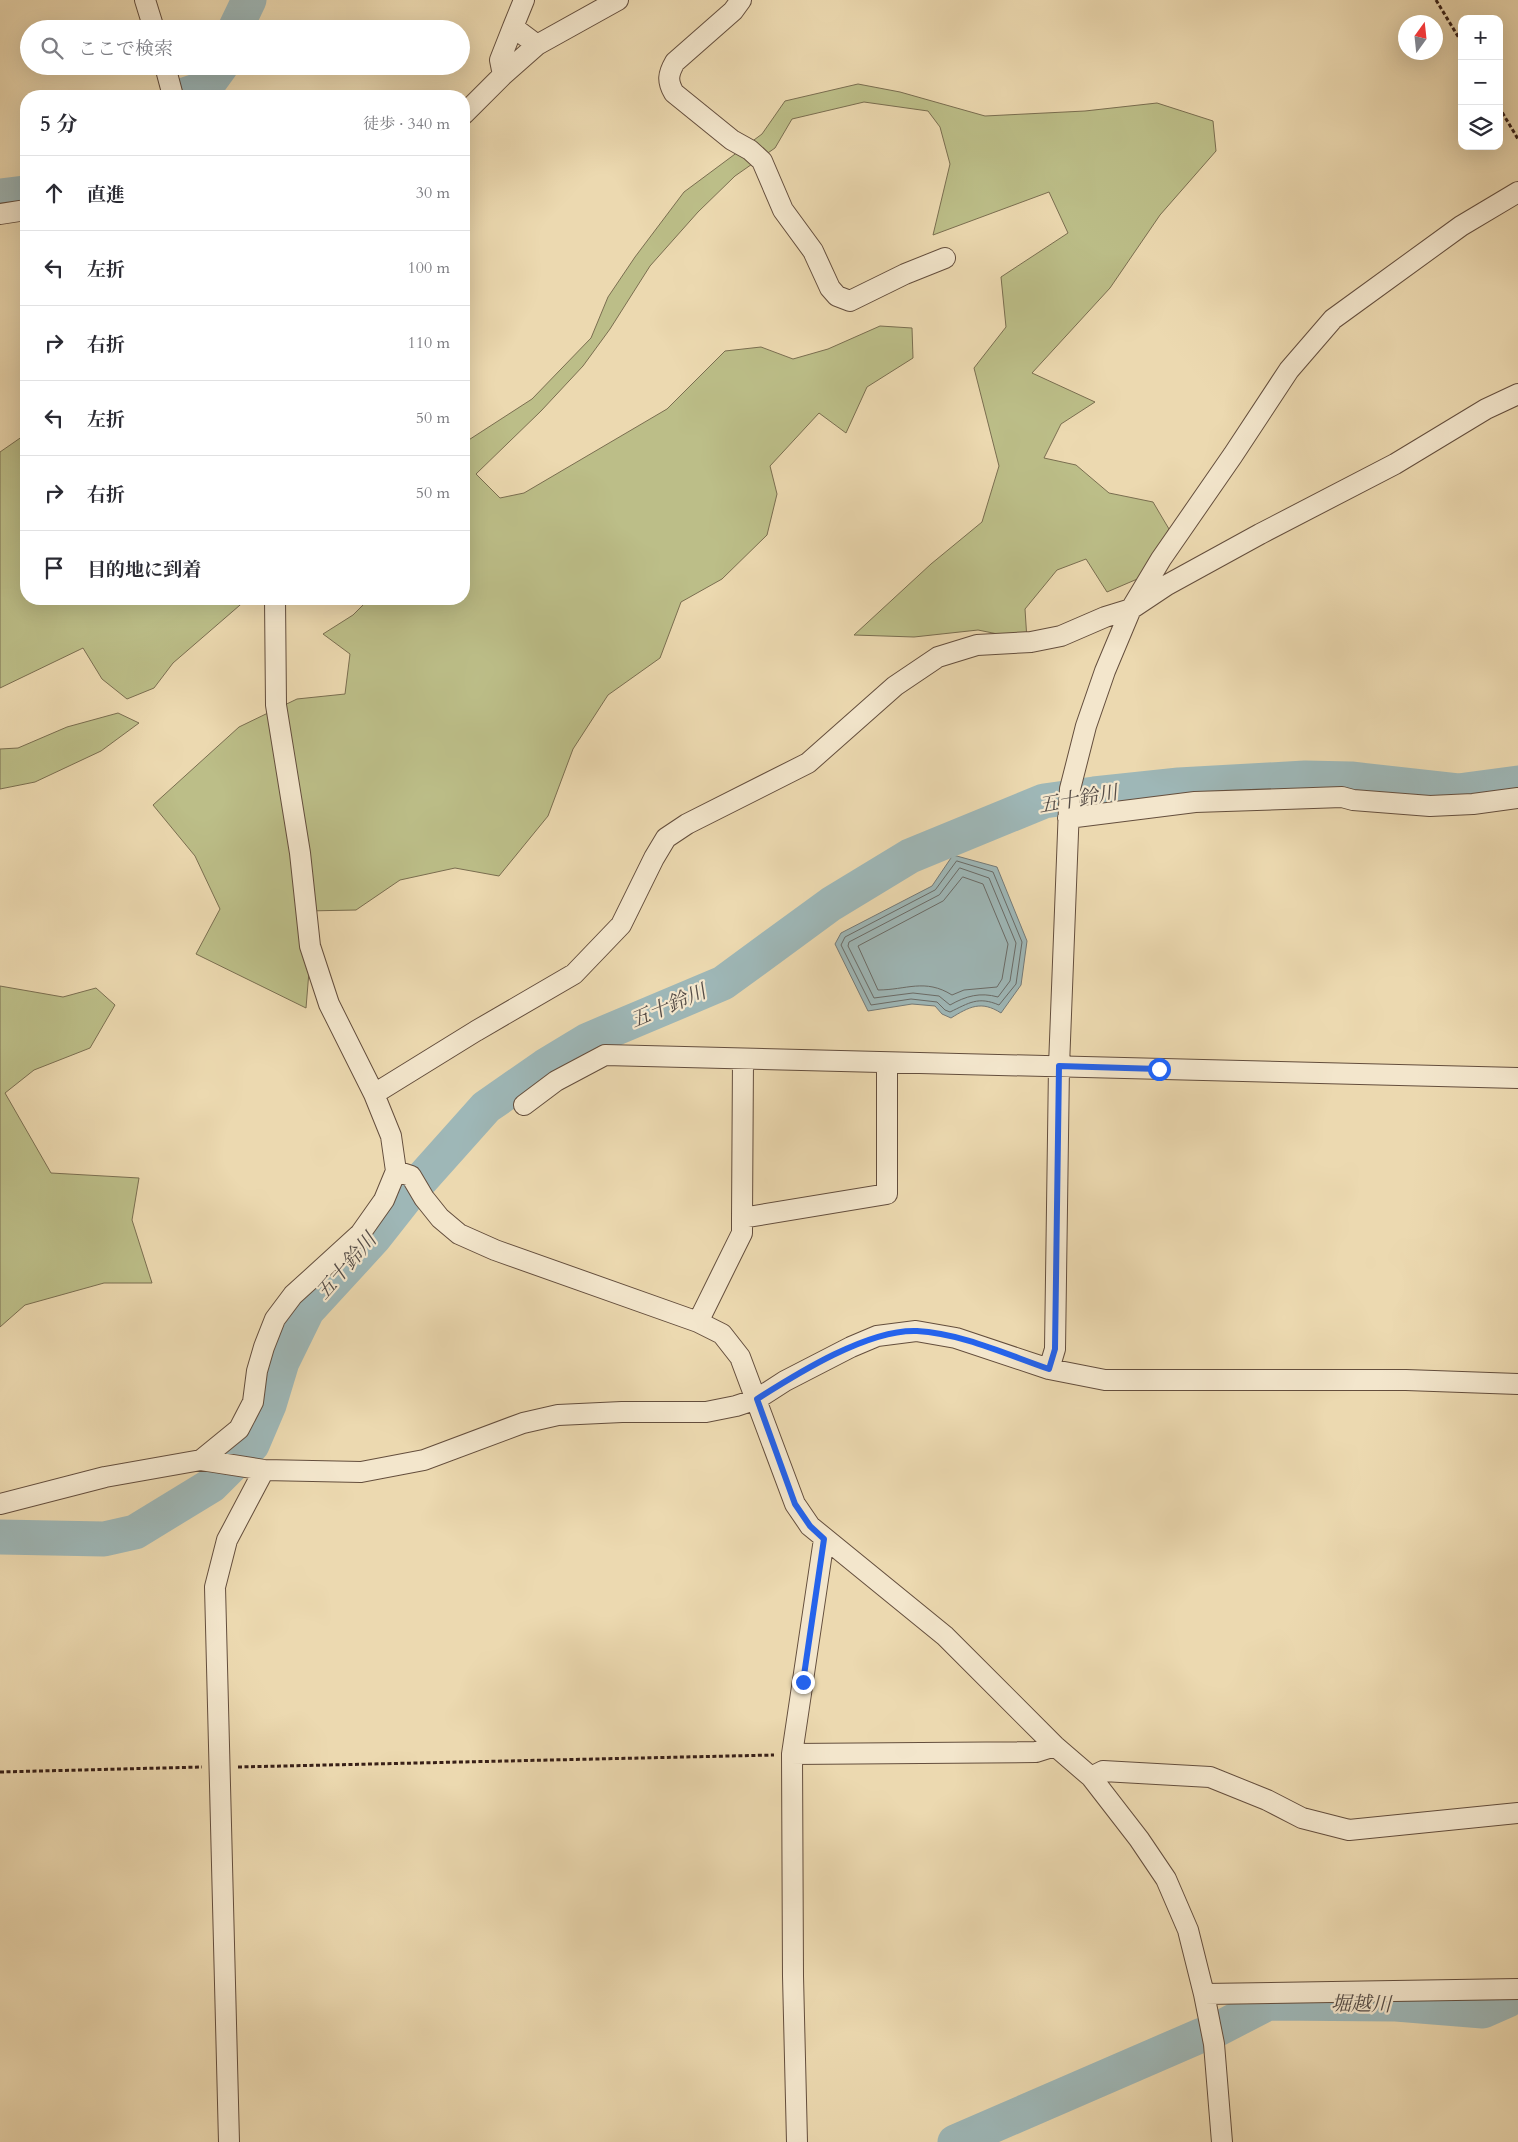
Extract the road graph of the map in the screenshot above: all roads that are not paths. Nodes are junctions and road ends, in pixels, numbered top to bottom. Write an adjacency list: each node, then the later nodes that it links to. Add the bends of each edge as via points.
1 (145, 0): 5 (street)
2 (524, 0): 6 (street)
3 (618, 0): 7 (street)
4 (741, 0): 13 (street, via 733,11 675,62 669,72 669,84 674,93 762,161 783,210 813,251 837,296 850,301)
5 (151, 20)
6 (512, 27): 7 (street); 8 (street, via 500,60)
7 (537, 45): 8 (street)
8 (503, 75): 9 (street)
9 (470, 108)
10 (1518, 192): 16 (street, via 1461,226 1333,319 1289,370 1161,559)
11 (20, 211): 12 (street)
12 (0, 214)
13 (945, 258)
14 (1518, 394): 16 (street, via 1486,409 1395,464 1184,576)
15 (275, 605): 23 (street, via 276,706 300,853 310,946 330,1004)
16 (1131, 609): 18 (street, via 1092,708); 23 (street, via 1061,636 1031,642 978,645 938,657 895,686 808,763 687,824 666,838 621,925 574,974)
17 (1518, 798): 18 (street, via 1430,806 1342,798)
18 (1069, 805): 21 (street)
19 (743, 1059): 20 (street); 24 (street, via 606,1055 556,1081); 26 (street)
20 (887, 1063): 21 (street); 26 (street, via 887,1194)
21 (1059, 1066): 22 (street); 28 (street, via 1055,1349)
22 (1518, 1078)
23 (374, 1094): 25 (street)
24 (524, 1105)
25 (403, 1173): 27 (street, via 440,1218 459,1234 495,1250); 31 (street, via 360,1234 293,1295 275,1319 257,1371 253,1402 239,1429)
26 (742, 1218): 27 (street, via 742,1233)
27 (698, 1322): 30 (street, via 722,1334 740,1357)
28 (1049, 1369): 29 (street, via 1105,1380 1397,1380); 30 (street, via 956,1338 916,1331 877,1336 851,1347)
29 (1518, 1384)
30 (757, 1399): 32 (street, via 706,1412 558,1415 523,1423 424,1460 361,1472); 34 (street, via 795,1504)
31 (208, 1462): 32 (street); 33 (street, via 105,1477)
32 (256, 1469): 41 (street, via 226,1540 215,1587)
33 (0, 1504)
34 (824, 1539): 35 (street, via 945,1636); 36 (street)
35 (1055, 1746): 36 (street, via 1036,1752); 37 (street)
36 (792, 1754): 42 (street)
37 (1091, 1777): 38 (street, via 1102,1770 1210,1777 1302,1818 1349,1830); 40 (street, via 1166,1879 1188,1930)
38 (1518, 1813)
39 (1518, 1989): 40 (street)
40 (1204, 1994): 43 (street, via 1214,2044)
41 (229, 2142)
42 (797, 2142)
43 (1222, 2142)

